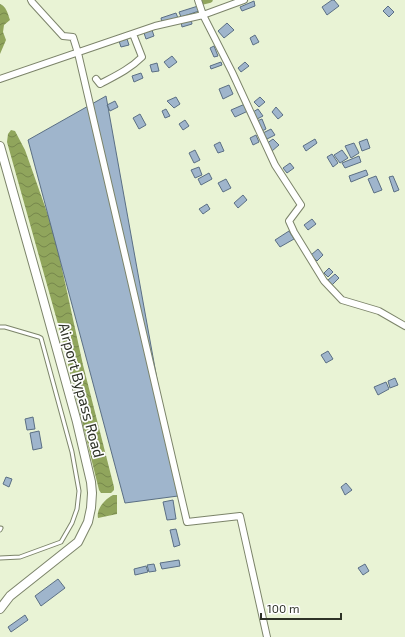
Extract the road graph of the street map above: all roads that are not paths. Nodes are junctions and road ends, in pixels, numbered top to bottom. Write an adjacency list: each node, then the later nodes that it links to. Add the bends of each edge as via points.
1 (31, 0): 6 (street, via 63,36 73,37)
2 (198, 0): 4 (street)
3 (244, 0): 4 (street)
4 (203, 15): 5 (street); 10 (street, via 275,165 301,205 289,221 324,282 342,300 379,311)
5 (132, 34): 6 (street); 8 (street, via 142,57 133,66 100,84)
6 (78, 53): 7 (street); 14 (street, via 188,522 240,516)
7 (0, 79)
8 (96, 79)
9 (0, 146): 13 (street, Airport Bypass Road, via 75,415 92,493 88,522 78,542 10,596)
10 (405, 326)
11 (0, 327): 12 (lane, via 41,338 72,452 79,491 77,510 61,542 20,557)
12 (0, 558)
13 (0, 609)
14 (267, 637)

